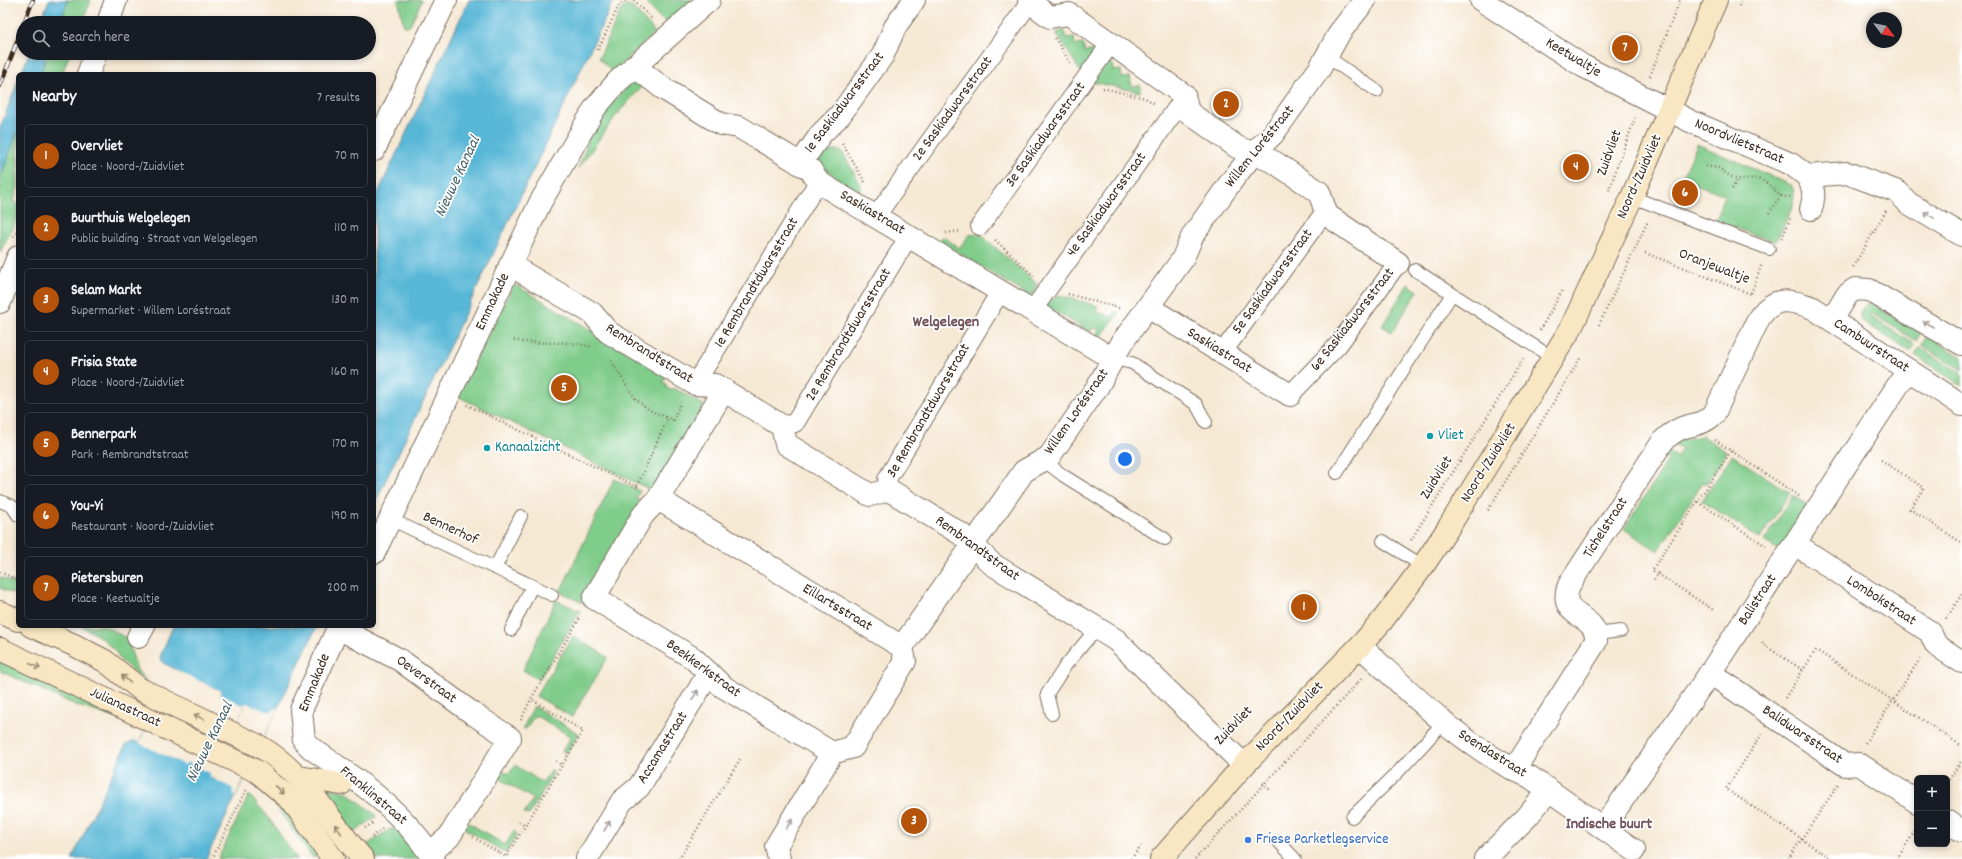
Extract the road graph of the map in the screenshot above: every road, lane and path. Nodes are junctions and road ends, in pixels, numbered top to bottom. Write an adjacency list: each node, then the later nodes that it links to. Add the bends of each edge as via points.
1 (116, 0): 12 (street)
2 (446, 0): 24 (street)
3 (626, 0): 15 (path, via 619,5)
4 (634, 0): 13 (path)
5 (709, 0): 18 (street, Emmakade)
6 (914, 0): 26 (street, 1e Saskiadwarsstraat, via 895,26 883,55 840,115 821,134)
7 (1365, 0): 16 (street, Willem Loréstraat, via 1347,22)
8 (1481, 0): 21 (street, Keetwaltje, via 1583,66)
9 (1680, 0): 21 (path, Zuidvliet)
10 (1716, 0): 23 (main road, Noord-/Zuidvliet)
11 (1030, 1): 14 (street, via 1050,17 1069,14); 39 (street, 2e Saskiadwarsstraat)
12 (110, 16)
13 (655, 22)
14 (1111, 43): 22 (street, via 1184,94); 40 (street, 3e Saskiadwarsstraat)
15 (598, 50)
16 (1326, 56): 20 (lane); 25 (street, Willem Loréstraat, via 1274,134)
17 (93, 60): 19 (street)
18 (634, 66): 26 (street, Saskiastraat, via 664,89 721,124 739,127); 47 (street, Emmakade, via 604,96 587,122 540,203)
19 (89, 72)
20 (1377, 91)
21 (1642, 97): 23 (street, Keetwaltje); 34 (path, Zuidvliet)
22 (1186, 104): 25 (street, via 1188,112 1237,147); 56 (street, 4e Saskiadwarsstraat, via 1178,106)
23 (1670, 111): 28 (street, Noordvlietstraat, via 1791,164); 35 (main road, Noord-/Zuidvliet)
24 (376, 146)
25 (1253, 154): 38 (street, via 1274,162 1319,192); 55 (street, Willem Loréstraat, via 1193,235 1182,260)
26 (800, 164): 30 (street, Saskiastraat, via 811,170)
27 (1706, 166): 29 (path, via 1717,168)
28 (1806, 176): 32 (street, via 1847,173); 36 (street, Noordvlietstraat, via 1813,186 1814,198)
29 (1738, 179): 31 (path); 33 (path, via 1762,180)
30 (818, 182): 39 (street, Saskiastraat); 67 (street, 1e Rembrandtdwarsstraat)
31 (1732, 189)
32 (1898, 192): 42 (street, one-way to 32, via 1908,202); 50 (path, via 1850,272)
33 (1781, 195): 36 (path); 37 (path)
34 (1606, 197)
35 (1632, 198): 44 (lane); 63 (main road, Noord-/Zuidvliet, via 1586,300)
36 (1803, 202)
37 (1769, 213)
38 (1327, 215): 48 (street); 62 (street, 5e Saskiadwarsstraat, via 1321,216)
39 (876, 216): 43 (street, Saskiastraat)
40 (980, 226): 41 (path)
41 (939, 234)
42 (1962, 235)
43 (909, 236): 51 (street, Saskiastraat); 75 (street, 2e Rembrandtdwarsstraat, via 796,423)
44 (1769, 249)
45 (1645, 253): 54 (path, Oranjewaltje)
46 (16, 262): 53 (street)
47 (510, 265): 67 (street, Rembrandtstraat, via 592,313 608,332); 88 (street, Emmakade)
48 (1406, 266): 52 (lane); 69 (street, 6e Saskiadwarsstraat, via 1338,345)
49 (1564, 286): 60 (path, Zuidvliet)
50 (1855, 288): 57 (street, via 1847,295); 59 (street, one-way to 50, via 1869,290)
51 (1000, 292): 56 (street, Saskiastraat); 81 (street, 3e Rembrandtdwarsstraat, via 887,478)
52 (1452, 294): 60 (lane); 79 (lane)
53 (0, 302)
54 (1775, 303): 57 (street, Cambuurstraat, via 1797,301); 72 (street, via 1766,308 1759,318)
55 (1148, 307): 62 (street, Saskiastraat); 65 (street, Willem Loréstraat)
56 (1032, 311): 65 (street, Saskiastraat)
57 (1832, 320): 66 (street, Cambuurstraat)
58 (514, 340): 61 (path, via 528,343 575,344)
59 (1962, 344)
60 (1532, 345): 63 (lane); 95 (path, Zuidvliet)
61 (594, 348)
62 (1222, 353): 69 (street, Saskiastraat)
63 (1553, 358): 96 (main road, Noord-/Zuidvliet)
64 (610, 359): 73 (path, via 635,398 649,410)
65 (1113, 359): 74 (lane, via 1132,363 1196,404); 77 (street, Willem Loréstraat, via 1094,393 1049,457)
66 (1908, 370): 71 (street, Cambuurstraat); 85 (street, Balistraat)
67 (696, 384): 68 (street, Rembrandtstraat, via 715,385); 73 (path, via 685,395 673,420)
68 (724, 390): 75 (street, Rembrandtstraat); 82 (street)
69 (1290, 395)
70 (465, 404): 80 (path)
71 (1962, 405)
72 (1714, 414): 76 (path, via 1713,439); 116 (street, Tichelstraat, via 1701,423 1672,433 1663,440 1568,585 1566,602 1569,608 1589,623)
73 (668, 418): 80 (path)
74 (1206, 422)
75 (782, 426): 81 (street, via 786,444 870,495)
76 (1731, 451): 84 (path); 85 (path)
77 (1043, 460): 89 (lane, via 1064,476); 92 (street, Willem Loréstraat, via 1024,471)
78 (1881, 460): 91 (path, via 1924,488 1910,509)
79 (1337, 473)
80 (636, 486): 82 (path)
81 (889, 490): 92 (street, Rembrandtstraat, via 961,534)
82 (658, 499): 105 (street, via 643,515); 119 (street, Eillartsstraat)
83 (0, 501): 86 (lane, via 12,506)
84 (1698, 502): 94 (path); 99 (path, via 1652,570)
85 (1818, 508): 94 (street, Balistraat)
86 (16, 512)
87 (520, 516): 97 (lane)
88 (390, 518): 93 (street, Emmakade); 97 (lane, Bennerhof)
89 (1165, 539)
90 (1383, 541): 95 (lane)
91 (1962, 542)
92 (972, 545): 113 (street, Rembrandtstraat, via 992,564); 119 (street, Willem Loréstraat)
93 (376, 549)
94 (1790, 551): 122 (street, Lombokstraat, via 1930,632 1936,645); 125 (street, Balistraat)
95 (1402, 554): 96 (lane)
96 (1423, 566): 118 (main road, Noord-/Zuidvliet)
97 (496, 568): 102 (lane, Bennerhof)
98 (0, 572): 100 (path)
99 (1658, 574): 101 (path); 106 (path)
100 (16, 579)
101 (1654, 580)
102 (532, 586): 104 (lane, Bennerhof); 114 (lane)
103 (1962, 594): 109 (path)
104 (552, 595)
105 (594, 598): 124 (street, Beekkerkstraat, via 693,658); 127 (path, via 579,618)
106 (1716, 611)
107 (0, 612): 108 (main road)
108 (16, 619)
109 (1942, 624)
110 (36, 628): 143 (main road, Julianastraat, one-way to 110, via 260,746 160,699 132,684 105,661)
111 (339, 628): 133 (street, Emmakade, via 301,710)
112 (341, 628): 132 (street, Oeverstraat, via 400,660)
113 (1097, 628): 129 (lane, via 1047,694); 141 (street, Rembrandtstraat, via 1116,640)
114 (511, 630)
115 (1621, 631): 116 (lane)
116 (1596, 634): 142 (street, via 1593,649)
117 (1762, 642): 123 (path)
118 (1360, 646): 130 (street, Soendastraat); 141 (main road, Noord-/Zuidvliet)
119 (902, 647): 136 (street, via 905,661 853,746)
120 (0, 649): 167 (main road, Julianastraat, one-way to 167, via 249,767 274,784 292,801)
121 (1924, 653): 128 (path)
122 (1962, 662)
123 (1804, 670): 126 (path); 128 (path, via 1816,650)
124 (709, 673): 136 (street, Beekkerkstraat, via 722,686); 169 (street, Accamastraat, one-way to 124, via 622,801 639,787)
125 (1710, 673): 152 (street, Balidwarsstraat, via 1845,765 1858,764); 158 (street, Balistraat)
126 (1790, 691)
127 (531, 699): 132 (path); 140 (path, via 583,731)
128 (1892, 701): 134 (path); 135 (path)
129 (1052, 714)
130 (1443, 723): 142 (street, Soendastraat); 153 (lane)
131 (1761, 736): 161 (path, via 1726,789)
132 (510, 738): 157 (street)
133 (304, 741): 148 (street, Franklinstraat)
134 (1962, 746)
135 (1860, 750)
136 (832, 753): 171 (street, one-way to 136, via 776,846)
137 (740, 759): 170 (path)
138 (1962, 760): 144 (path)
139 (556, 761): 140 (path)
140 (561, 765): 156 (path)
141 (1244, 765): 173 (main road, Noord-/Zuidvliet)
142 (1514, 770): 151 (street, Soendastraat)
143 (299, 777): 145 (main road); 168 (main road, one-way to 143)
144 (1950, 778)
145 (341, 784): 148 (street)
146 (1264, 784): 150 (path)
147 (1838, 784): 161 (path)
148 (365, 788): 165 (street, Franklinstraat, via 399,817)
149 (247, 789): 166 (path)
150 (1270, 790)
151 (1549, 790): 158 (street, Soendastraat); 175 (street, via 1527,817)
152 (1914, 800)
153 (1352, 817)
154 (519, 822): 156 (path)
155 (1950, 823): 159 (street)
156 (525, 826): 157 (path, via 506,857)
157 (456, 827): 165 (street)
158 (1603, 828): 164 (street, Soendastraat)
159 (1962, 831)
160 (1914, 833): 178 (path)
161 (1802, 839): 176 (path); 177 (path)
162 (1146, 842): 172 (path)
163 (1278, 842): 174 (lane)
164 (1634, 850)
165 (432, 856)
166 (212, 859)
167 (333, 859)
168 (363, 859)
169 (587, 859)
170 (679, 859)
171 (779, 859)
172 (1131, 859)
173 (1160, 859)
174 (1295, 859)
175 (1485, 859)
176 (1788, 859)
177 (1832, 859)
178 (1897, 859)

